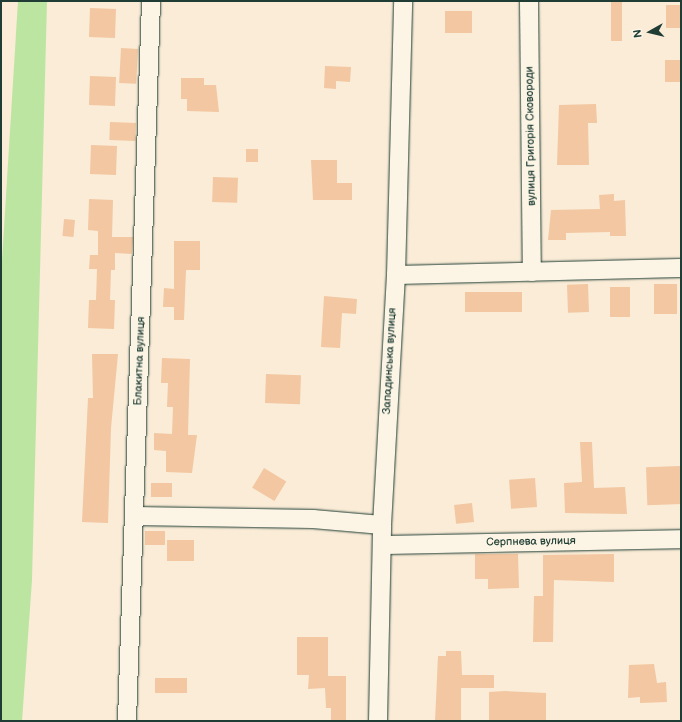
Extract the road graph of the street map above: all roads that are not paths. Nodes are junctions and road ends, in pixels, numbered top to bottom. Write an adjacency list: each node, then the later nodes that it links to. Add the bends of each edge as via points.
1 (151, 1): 7 (street, Блакитна вулиця)
2 (403, 1): 6 (street, Западинська вулиця)
3 (529, 1): 5 (street, вулиця Григорія Сковороди)
4 (681, 268): 5 (street)
5 (532, 272): 6 (street)
6 (396, 274): 8 (street, Западинська вулиця)
7 (135, 516): 8 (street, via 313,519); 11 (street, Блакитна вулиця)
8 (382, 525): 10 (street, Западинська вулиця)
9 (681, 539): 10 (street, Серпнева вулиця)
10 (382, 545): 12 (street, Западинська вулиця)
11 (128, 721)
12 (378, 721)

